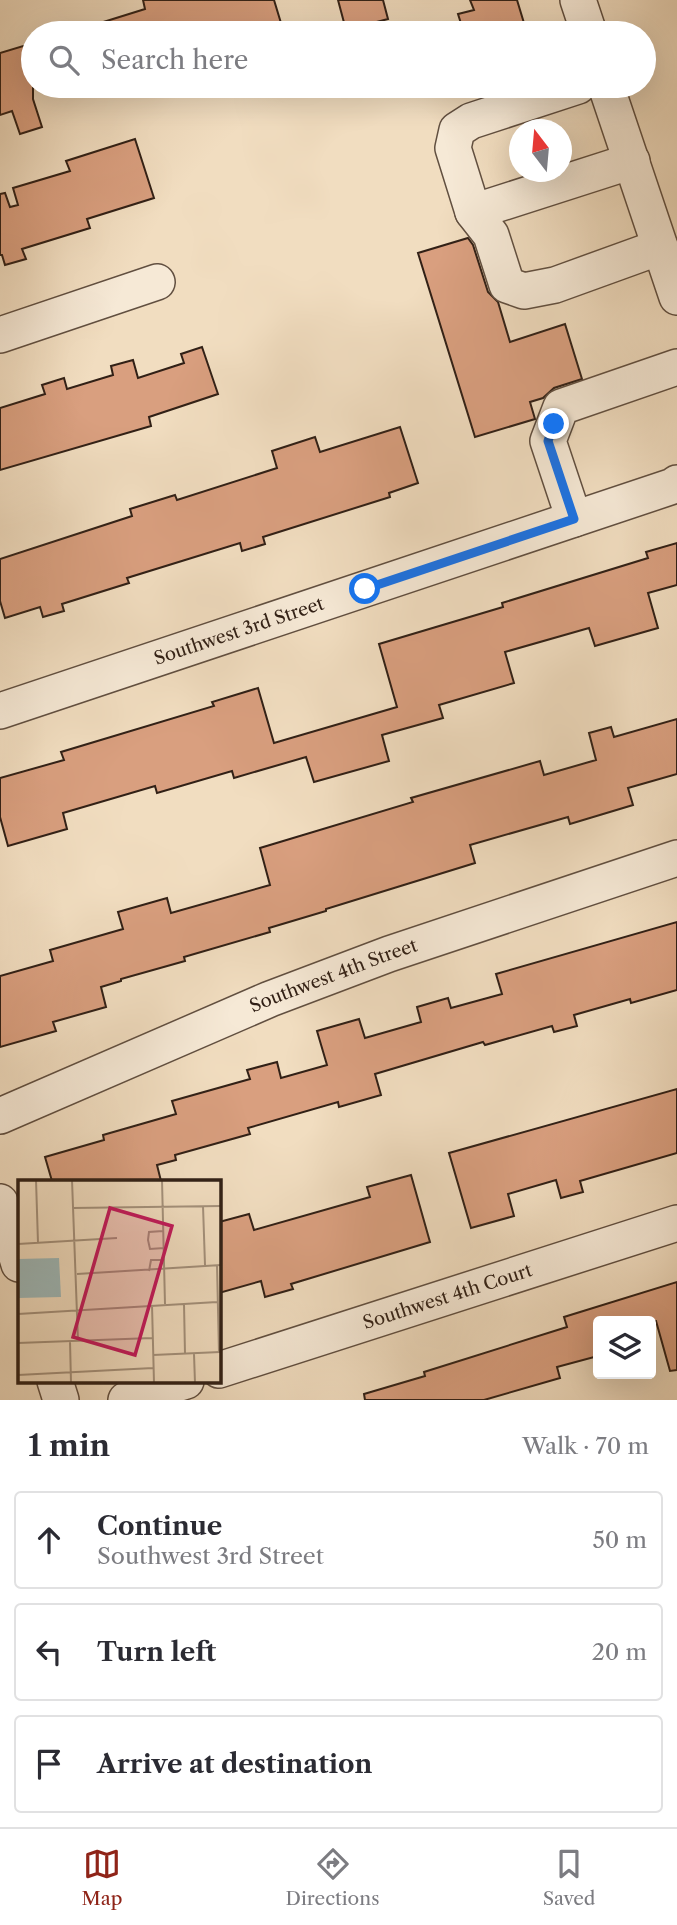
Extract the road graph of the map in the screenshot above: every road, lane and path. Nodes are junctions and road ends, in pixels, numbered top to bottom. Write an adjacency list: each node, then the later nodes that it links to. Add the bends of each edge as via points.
1 (578, 0): 2 (street)
2 (585, 21)
3 (541, 98): 6 (street, via 457,130 453,148)
4 (610, 98): 5 (street)
5 (632, 162): 6 (street); 7 (street)
6 (473, 212): 7 (street, via 491,235 507,285 524,291 555,285)
7 (660, 247): 9 (street)
8 (157, 282): 10 (street)
9 (677, 298)
10 (0, 335)
11 (677, 367): 13 (street, via 561,407 548,441)
12 (677, 483): 13 (street, Southwest 3rd Street)
13 (574, 519): 14 (street, Southwest 3rd Street)
14 (0, 711)
15 (677, 858): 16 (street, Southwest 4th Street, via 389,954 270,999)
16 (0, 1116)
17 (0, 1202): 19 (street)
18 (677, 1223): 20 (street, Southwest 4th Court)
19 (18, 1261)
20 (220, 1370)
21 (55, 1382): 23 (street)
22 (183, 1382): 24 (street)
23 (61, 1400)
24 (126, 1400)

